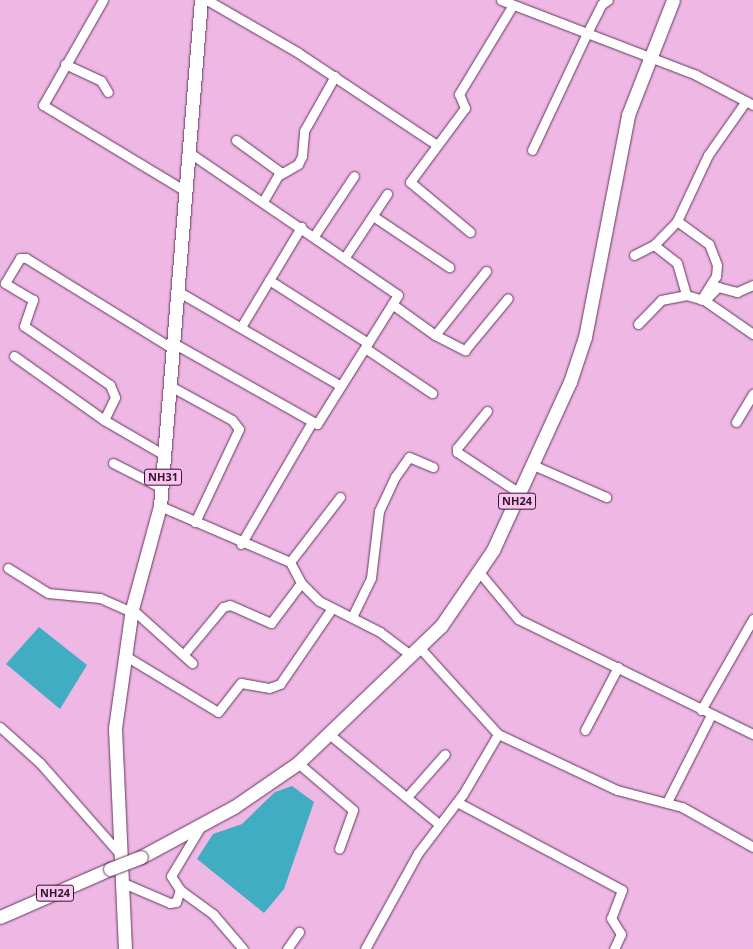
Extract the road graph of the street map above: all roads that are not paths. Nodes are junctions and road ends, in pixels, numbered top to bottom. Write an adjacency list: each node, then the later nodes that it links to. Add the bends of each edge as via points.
1 (103, 0): 10 (street)
2 (202, 0): 17 (highway, NH31)
3 (207, 0): 11 (street)
4 (501, 0): 7 (street)
5 (608, 0): 8 (street, via 602,4)
6 (672, 0): 9 (highway, NH24)
7 (513, 5): 8 (street); 15 (street, via 460,94 465,108)
8 (586, 36): 9 (street); 16 (street)
9 (649, 59): 13 (street, via 696,75); 57 (highway, NH24, via 628,115 620,147 586,337)
10 (65, 64): 12 (street, via 101,81); 20 (street, via 43,105 47,110)
11 (335, 76): 15 (street); 18 (street, via 304,131 302,156 298,164)
12 (108, 92)
13 (750, 103): 24 (street, via 708,155)
14 (236, 140): 18 (street)
15 (437, 145): 26 (street, via 411,178 411,185)
16 (532, 150)
17 (190, 153): 20 (highway, NH31); 22 (street)
18 (281, 174): 22 (street)
19 (354, 176): 27 (street)
20 (187, 192): 35 (highway, NH31)
21 (387, 194): 23 (street)
22 (263, 202): 25 (street)
23 (373, 216): 30 (street); 31 (street)
24 (677, 221): 28 (street); 38 (street, via 708,244 717,265 716,276)
25 (301, 227): 27 (street); 33 (street)
26 (470, 232)
27 (314, 236): 30 (street)
28 (654, 245): 29 (street); 36 (street, via 677,263)
29 (634, 255)
30 (345, 257): 39 (street, via 394,289 398,295)
31 (449, 267)
32 (486, 272): 43 (street)
33 (269, 280): 41 (street); 44 (street)
34 (753, 285): 38 (street, via 737,292 718,287)
35 (179, 292): 41 (street); 45 (highway, NH31)
36 (686, 295): 38 (street); 40 (street, via 656,303)
37 (508, 298): 43 (street, via 465,350)
38 (703, 300): 42 (street)
39 (392, 304): 43 (street); 44 (street)
40 (638, 324)
41 (241, 328): 47 (street)
42 (753, 334)
43 (436, 335)
44 (366, 346): 47 (street); 49 (street)
45 (175, 347): 48 (highway, NH31); 52 (street, via 26,258 20,258 5,283 33,300 24,326 110,385 115,397); 53 (street)
46 (14, 356): 52 (street)
47 (341, 386): 53 (street, via 320,421)
48 (172, 387): 55 (highway, NH31); 64 (street, via 232,420 239,429)
49 (432, 394)
50 (753, 394): 54 (street)
51 (487, 412): 60 (street, via 457,448 457,452)
52 (104, 420): 55 (street)
53 (312, 422): 65 (street)
54 (736, 422)
55 (166, 456): 59 (highway, NH31)
56 (113, 463): 59 (street)
57 (533, 465): 60 (highway, NH24); 62 (street)
58 (433, 467): 72 (street, via 410,457 389,489 378,517 371,578)
59 (162, 488): 63 (highway, NH31)
60 (521, 494): 68 (highway, NH24)
61 (340, 497): 66 (street)
62 (606, 497)
63 (160, 506): 64 (street); 71 (highway, NH31)
64 (195, 522): 65 (street)
65 (241, 544): 66 (street)
66 (290, 562): 69 (street)
67 (8, 568): 71 (street, via 48,593 88,595)
68 (479, 572): 74 (highway, NH24, via 450,615); 78 (street, via 518,619)
69 (301, 583): 70 (street); 75 (street, via 271,623 230,605 223,607)
70 (332, 608): 72 (street); 76 (street, via 280,684 269,688 241,682 218,712 211,711)
71 (132, 611): 75 (street); 76 (highway, NH31)
72 (352, 617): 74 (street)
73 (753, 619): 79 (street)
74 (415, 652): 83 (highway, NH24); 84 (street)
75 (184, 654): 77 (street)
76 (124, 655): 95 (highway, NH31, via 115,728)
77 (192, 663)
78 (618, 667): 79 (street); 82 (street)
79 (701, 710): 80 (street)
80 (711, 715): 85 (street); 90 (street)
81 (0, 727): 95 (street, via 40,762)
82 (585, 730)
83 (329, 734): 87 (highway, NH24); 88 (street)
84 (498, 734): 89 (street); 90 (street, via 617,790)
85 (753, 734)
86 (445, 754): 88 (street)
87 (298, 762): 92 (highway, NH24); 94 (street, via 353,810)
88 (407, 797): 91 (street)
89 (457, 802): 91 (street); 104 (street, via 622,890 611,918 621,934)
90 (667, 802): 93 (street, via 700,816)
91 (439, 824): 103 (street, via 418,852)
92 (202, 825): 97 (street, via 172,869 171,876); 98 (highway, NH24, bridge, via 141,857)
93 (753, 847)
94 (339, 849)
95 (120, 854): 96 (highway, NH31)
96 (122, 882): 97 (street, via 170,904 176,902); 100 (highway, NH31)
97 (180, 890): 101 (street, via 213,914)
98 (0, 917)
99 (299, 932): 102 (street)
100 (124, 949)
101 (243, 949)
102 (287, 949)
103 (366, 949)
104 (614, 949)

